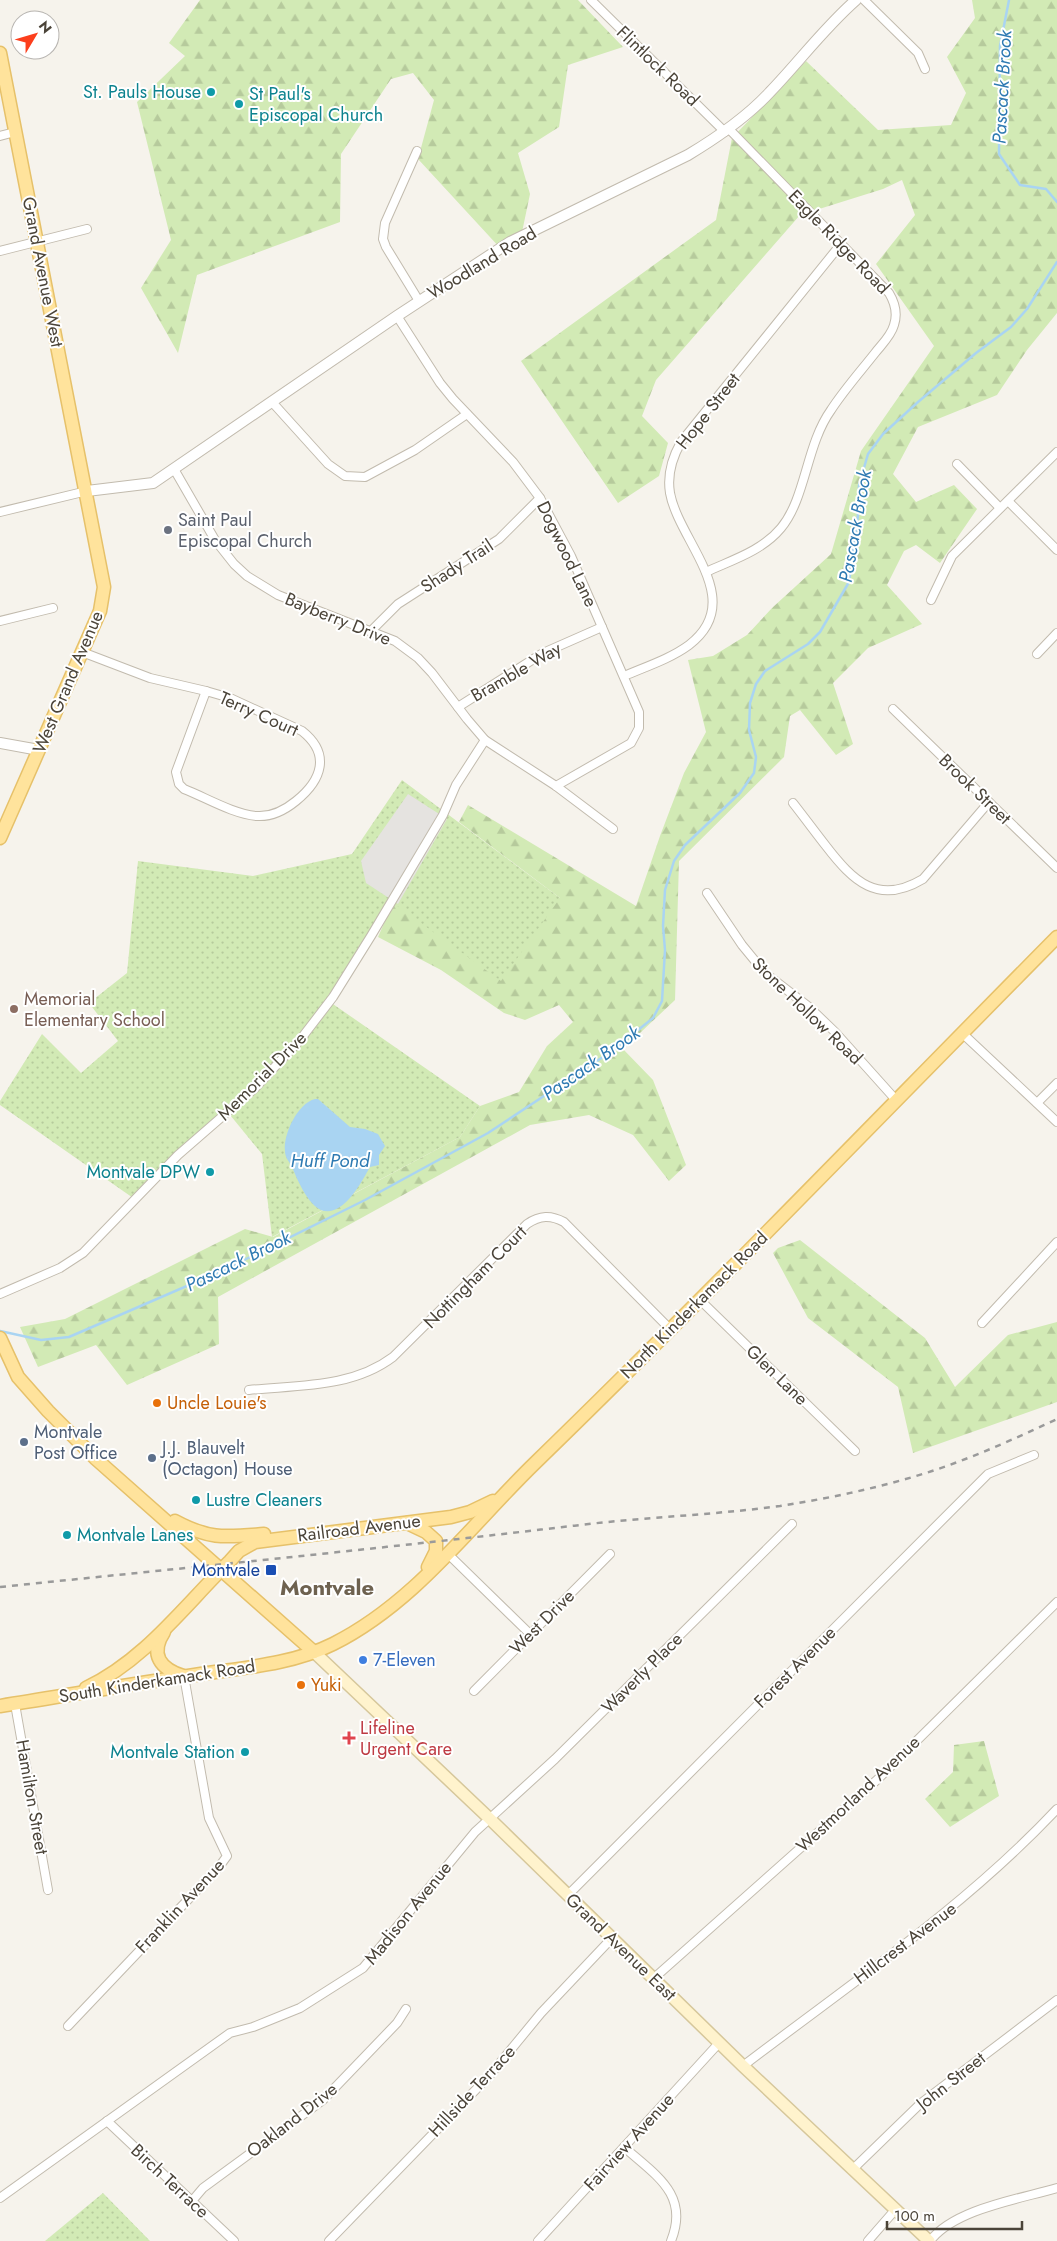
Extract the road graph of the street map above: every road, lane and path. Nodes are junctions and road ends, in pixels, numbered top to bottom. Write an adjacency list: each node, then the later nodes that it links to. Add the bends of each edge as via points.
1 (591, 0): 6 (street, Flintlock Road)
2 (856, 0): 6 (street, Woodland Road, via 769,93)
3 (864, 0): 5 (street, via 918,53)
4 (0, 53): 7 (main road, Grand Avenue West)
5 (925, 69)
6 (727, 130): 12 (street, Eagle Ridge Road); 14 (street, Woodland Road, via 688,155 510,242)
7 (15, 132): 8 (street); 11 (main road, Grand Avenue West)
8 (0, 136)
9 (417, 151): 14 (street, via 385,223 383,239)
10 (87, 229): 11 (street)
11 (36, 240): 13 (street); 21 (main road, Grand Avenue West)
12 (841, 244): 27 (street, Hope Street, via 687,434 675,454 669,478 672,501); 27 (street, Eagle Ridge Road, via 889,292 896,308 891,334 821,425 793,507 781,528 760,547)
13 (0, 251)
14 (419, 301): 15 (street, Woodland Road)
15 (397, 316): 16 (street, Woodland Road); 17 (street, Dogwood Lane, via 440,383)
16 (272, 402): 17 (street, via 328,464 353,478 365,477 406,454); 20 (street, Woodland Road)
17 (467, 414): 22 (street, Dogwood Lane, via 514,462)
18 (1057, 452): 23 (street)
19 (957, 464): 24 (street)
20 (174, 468): 21 (street, Woodland Road, via 153,483); 32 (street, Bayberry Drive, via 215,540 247,576 278,595)
21 (87, 491): 25 (street); 34 (main road, West Grand Avenue, via 104,587 100,611)
22 (540, 498): 31 (street, Dogwood Lane); 32 (street, Shady Trail, via 499,539 398,604)
23 (1008, 501): 24 (street); 26 (street)
24 (1000, 508): 28 (street, via 952,556)
25 (0, 512)
26 (1057, 550)
27 (706, 572): 36 (street, Hope Street, via 711,584 712,607 696,638 681,650)
28 (931, 600)
29 (53, 608): 30 (street)
30 (0, 620)
31 (602, 627): 36 (street, Dogwood Lane); 38 (street, Bramble Way, via 543,653)
32 (372, 630): 38 (street, Bayberry Drive, via 395,641 418,658)
33 (1057, 633): 35 (street)
34 (82, 652): 37 (street, Terry Court, via 150,678); 42 (main road, West Grand Avenue)
35 (1037, 654)
36 (624, 676): 43 (street, Dogwood Lane, via 639,712 636,736 625,748)
37 (206, 691): 37 (street, Terry Court, via 246,705 310,737 320,762 311,788 288,807 258,816 242,813 184,789 176,772)
38 (458, 707): 40 (street, Bayberry Drive)
39 (893, 709): 44 (street, Brook Street)
40 (485, 740): 43 (street, Bayberry Drive); 57 (street, Memorial Drive, via 371,936 320,1016 289,1053 255,1088 178,1155 83,1253 60,1268)
41 (0, 743): 42 (street)
42 (39, 750): 47 (main road, West Grand Avenue)
43 (556, 786): 46 (street, Bayberry Drive)
44 (989, 802): 45 (street, via 923,879 912,886 891,891 878,890 855,880); 48 (street, Brook Street)
45 (793, 803)
46 (613, 828)
47 (0, 838)
48 (1057, 868)
49 (707, 893): 53 (street, Stone Hollow Road, via 761,968 835,1032)
50 (1057, 937): 51 (main road, North Kinderkamack Road)
51 (962, 1032): 53 (main road, North Kinderkamack Road); 54 (street)
52 (1057, 1083): 54 (street)
53 (896, 1100): 58 (main road, North Kinderkamack Road)
54 (1037, 1103): 55 (street)
55 (1057, 1122)
56 (1057, 1242): 59 (street)
57 (0, 1294)
58 (699, 1299): 60 (main road, North Kinderkamack Road); 63 (street, Glen Lane)
59 (982, 1323)
60 (670, 1329): 62 (street, Nottingham Court, via 564,1222 550,1216 542,1217 527,1224 382,1366 341,1380); 65 (main road, North Kinderkamack Road)
61 (0, 1338): 66 (main road, via 25,1386 96,1458)
62 (249, 1390)
63 (855, 1451)
64 (1034, 1455): 87 (street, Forest Avenue, via 988,1474)
65 (503, 1494): 67 (main road, Railroad Avenue, via 470,1512); 71 (main road, North Kinderkamack Road)
66 (160, 1515): 69 (main road, via 210,1536 269,1534); 73 (main road)
67 (407, 1523): 69 (main road, Railroad Avenue); 70 (main road)
68 (792, 1524): 85 (street, Waverly Place)
69 (283, 1538): 73 (main road, Railroad Avenue, via 255,1542)
70 (436, 1541): 71 (main road); 74 (main road, via 432,1562)
71 (448, 1554): 74 (main road, North Kinderkamack Road); 77 (street)
72 (610, 1554): 77 (street, West Drive)
73 (220, 1570): 76 (main road, Railroad Avenue); 78 (main road)
74 (407, 1592): 78 (main road, North Kinderkamack Road, via 350,1635)
75 (1057, 1602): 89 (street, Westmorland Avenue, via 878,1779)
76 (172, 1620): 79 (main road, via 160,1638 157,1650 160,1662 169,1672); 81 (main road, via 121,1668 102,1680)
77 (530, 1634): 80 (street, West Drive)
78 (314, 1652): 79 (main road, South Kinderkamack Road, via 282,1662); 85 (main road, Grand Avenue East)
79 (184, 1676): 81 (main road, South Kinderkamack Road); 92 (street, Franklin Avenue, via 209,1818 227,1856)
80 (474, 1691)
81 (62, 1696): 82 (main road, South Kinderkamack Road)
82 (15, 1704): 83 (main road, South Kinderkamack Road); 86 (street, Hamilton Street)
83 (0, 1706)
84 (1057, 1809): 94 (street, Hillcrest Avenue, via 1014,1854 958,1902)
85 (490, 1819): 87 (main road, Grand Avenue East); 95 (street, Madison Avenue, via 363,1968 300,2008 230,2032)
86 (48, 1890)
87 (568, 1895): 88 (main road, Grand Avenue East)
88 (612, 1938): 89 (main road, Grand Avenue East); 103 (street, Hillside Terrace, via 541,2013 490,2075)
89 (653, 1979): 93 (main road, Grand Avenue East)
90 (1057, 2000): 97 (street, John Street, via 920,2104)
91 (406, 2009): 100 (street, Oakland Drive, via 398,2022 323,2100 203,2188)
92 (68, 2026)
93 (719, 2043): 94 (main road, Grand Avenue East); 96 (street, Fairview Avenue)
94 (743, 2066): 97 (main road, Grand Avenue East)
95 (106, 2121): 99 (street, Madison Avenue); 100 (street, Birch Terrace)
96 (624, 2147): 104 (street, Fairview Avenue); 105 (street, via 663,2182 675,2198 678,2217)
97 (852, 2170): 101 (main road, Grand Avenue East)
98 (1057, 2188): 107 (street, via 969,2215 945,2226)
99 (0, 2198)
100 (192, 2200): 102 (street, Birch Terrace)
101 (895, 2210): 106 (street); 107 (main road, Grand Avenue East)
102 (234, 2241)
103 (329, 2241)
104 (538, 2241)
105 (671, 2241)
106 (868, 2241)
107 (930, 2241)

